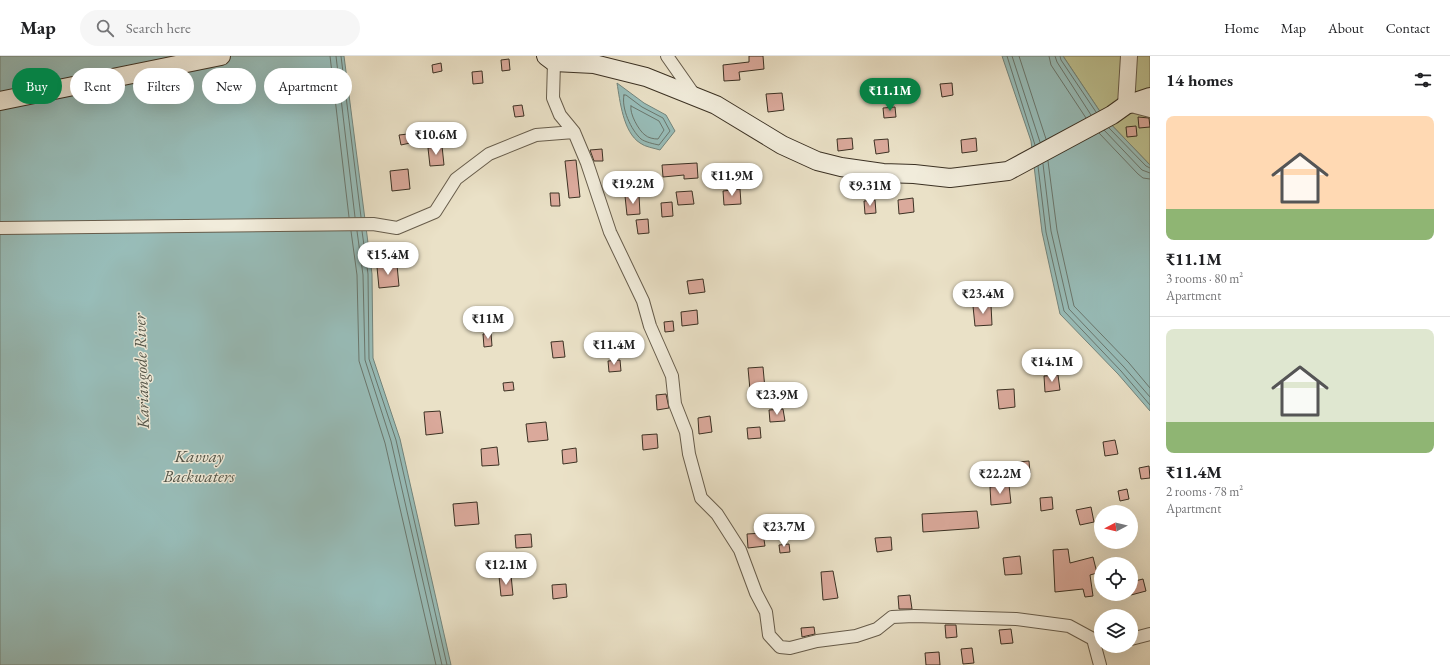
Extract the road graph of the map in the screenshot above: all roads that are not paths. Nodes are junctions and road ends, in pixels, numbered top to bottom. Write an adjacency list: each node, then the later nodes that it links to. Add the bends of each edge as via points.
1 (221, 56): 7 (main road)
2 (667, 56): 5 (street)
3 (1129, 56): 8 (street)
4 (550, 59): 5 (main road, via 602,65 646,77); 10 (street, via 554,98 560,115)
5 (695, 97): 8 (main road, via 716,105 782,145 817,161 883,173 950,178 1008,171)
6 (1150, 97): 8 (main road)
7 (0, 101)
8 (1119, 110): 9 (street)
9 (1150, 111)
10 (574, 132): 11 (street, via 536,135 489,154 456,179 436,212 397,228 373,224); 14 (street, via 610,232 643,301 650,326 672,376 675,404 686,432 701,498 717,514 740,550 766,612 769,634 780,647 790,648 817,641 856,636 877,628 892,617 914,616 1016,619 1069,626)
11 (0, 228)
12 (1150, 634): 13 (street)
13 (1138, 637)
14 (1094, 638)
15 (1099, 653): 16 (street)
16 (1100, 665)

